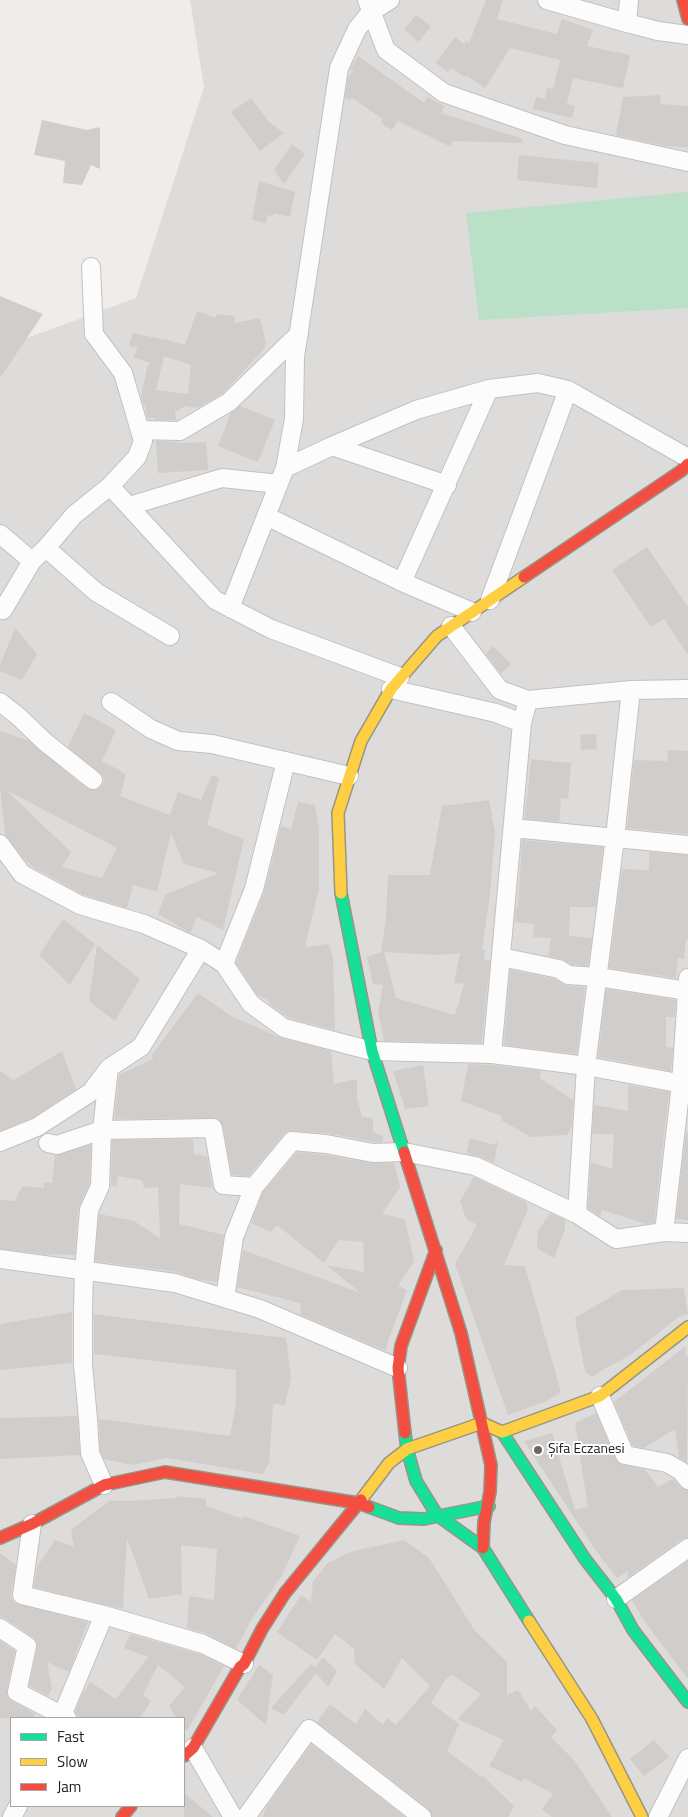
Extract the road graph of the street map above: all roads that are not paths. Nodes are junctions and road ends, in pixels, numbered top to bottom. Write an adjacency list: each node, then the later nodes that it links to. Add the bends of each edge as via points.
1 (390, 0): 5 (street)
2 (547, 0): 7 (street)
3 (629, 0): 7 (street)
4 (683, 0): 6 (main road)
5 (369, 6): 9 (street, via 386,50 444,92 565,135); 11 (street, via 338,68)
6 (688, 19)
7 (627, 23): 8 (street)
8 (688, 35)
9 (688, 162)
10 (90, 266): 14 (street, via 94,334 124,373)
11 (298, 334): 14 (street, via 229,402 180,431); 17 (street, via 294,419)
12 (488, 389): 13 (street, via 538,383); 15 (street, via 416,410); 18 (street)
13 (568, 390): 16 (street); 26 (street)
14 (141, 430): 19 (street, via 144,441 137,457)
15 (332, 446): 17 (street); 18 (street)
16 (686, 463): 26 (main road)
17 (282, 476): 20 (street, via 222,478); 21 (street)
18 (447, 485): 25 (street)
19 (110, 486): 20 (street); 23 (street, via 74,515)
20 (129, 506): 27 (street, via 215,600)
21 (266, 516): 25 (street); 27 (street)
22 (0, 534): 24 (street)
23 (46, 548): 24 (street); 31 (street, via 96,592)
24 (32, 560): 28 (street)
25 (402, 582): 29 (street)
26 (490, 600): 29 (main road)
27 (230, 608): 32 (street)
28 (1, 610)
29 (472, 612): 30 (main road)
30 (451, 626): 32 (main road, via 437,636); 35 (street, via 500,690)
31 (170, 636)
32 (396, 683): 38 (street); 40 (main road, via 360,741)
33 (688, 689): 34 (street)
34 (631, 690): 35 (street); 43 (street)
35 (528, 700): 38 (street)
36 (0, 702): 41 (street)
37 (111, 702): 39 (street, via 151,729 178,741 212,744)
38 (522, 723): 42 (street)
39 (286, 761): 40 (street); 48 (street, via 254,889)
40 (349, 776): 51 (main road, via 338,813 340,890)
41 (94, 780)
42 (513, 828): 43 (street); 47 (street)
43 (615, 838): 45 (street); 49 (street)
44 (0, 844): 46 (street, via 22,874 80,904 144,924)
45 (688, 845)
46 (201, 949): 48 (street); 54 (street, via 141,1047)
47 (501, 957): 49 (street, via 559,969 568,975); 52 (street)
48 (224, 964): 51 (street, via 251,1004 284,1028)
49 (598, 978): 50 (street); 53 (street)
50 (688, 987): 55 (street)
51 (372, 1051): 52 (street); 59 (main road)
52 (492, 1054): 53 (street)
53 (586, 1066): 55 (street); 61 (street)
54 (109, 1068): 56 (street); 57 (street, via 91,1092 37,1127)
55 (685, 1085): 62 (street)
56 (102, 1130): 58 (street, via 57,1145); 60 (street, via 213,1128 223,1185); 66 (street, via 100,1186 89,1210)
57 (0, 1142)
58 (48, 1143)
59 (404, 1152): 60 (street, via 373,1153 292,1141); 61 (street, via 475,1166); 64 (main road)
60 (254, 1187): 67 (street, via 234,1237)
61 (576, 1214): 62 (street, via 616,1238)
62 (664, 1232): 63 (street)
63 (688, 1233)
64 (436, 1250): 69 (main road, via 401,1346); 71 (main road, via 461,1333)
65 (0, 1259): 66 (street)
66 (84, 1271): 67 (street, via 175,1283); 75 (street, via 83,1365 90,1453)
67 (225, 1298): 69 (street, via 260,1309)
68 (688, 1327): 70 (main road)
69 (398, 1368): 73 (main road)
70 (600, 1396): 72 (main road); 74 (street, via 625,1455 667,1463 681,1471)
71 (482, 1423): 72 (main road); 73 (main road); 77 (main road, via 491,1465)
72 (502, 1432): 83 (main road, via 585,1559)
73 (407, 1449): 76 (main road, via 389,1463); 78 (main road, via 416,1481)
74 (688, 1480)
75 (104, 1484): 76 (main road, via 164,1472); 79 (main road)
76 (358, 1503): 78 (main road, via 399,1518 424,1519); 86 (main road, via 285,1593)
77 (489, 1506): 78 (main road); 81 (main road)
78 (437, 1515): 81 (main road)
79 (32, 1524): 80 (main road); 84 (street, via 22,1596)
80 (0, 1538)
81 (482, 1548): 96 (main road, via 592,1719)
82 (688, 1548): 83 (street)
83 (616, 1599): 87 (main road, via 633,1630)
84 (104, 1615): 86 (street, via 203,1644); 88 (street)
85 (0, 1628): 88 (street, via 28,1646 17,1692)
86 (244, 1664): 89 (main road)
87 (688, 1702)
88 (63, 1717)
89 (189, 1752): 93 (street)
90 (688, 1758): 97 (street)
91 (130, 1807): 92 (main road)
92 (122, 1817)
93 (233, 1817)
94 (246, 1817): 95 (street, via 309,1729)
95 (422, 1817)
96 (642, 1817)
97 (658, 1817)

